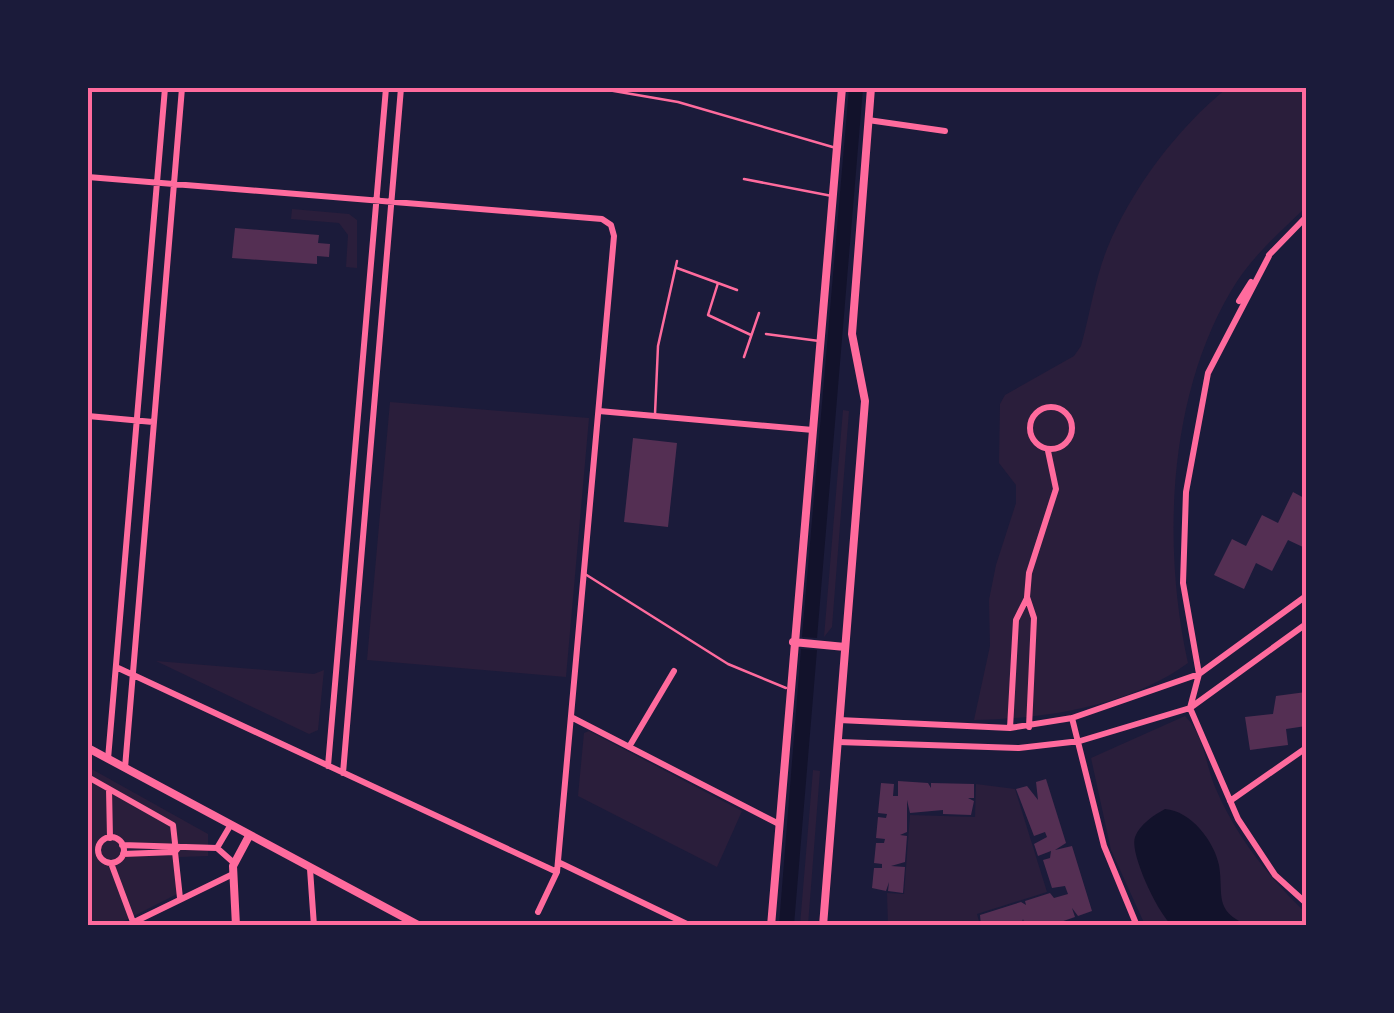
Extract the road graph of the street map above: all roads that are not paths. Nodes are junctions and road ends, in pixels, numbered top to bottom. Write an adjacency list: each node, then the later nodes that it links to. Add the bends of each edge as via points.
1 (166, 88): 13 (street)
2 (182, 88): 14 (street)
3 (386, 88): 16 (street)
4 (401, 88): 17 (street)
5 (842, 88): 10 (street)
6 (871, 88): 8 (street)
7 (608, 90): 10 (lane, via 678,102)
8 (868, 120): 9 (street); 41 (street, via 852,334 865,401)
9 (945, 131)
10 (838, 148): 15 (street)
11 (88, 177): 13 (street)
12 (744, 179): 15 (lane)
13 (157, 183): 14 (street); 32 (street)
14 (174, 184): 16 (street); 33 (street)
15 (833, 196): 27 (street)
16 (376, 201): 17 (street); 59 (street)
17 (392, 202): 29 (street, via 602,219 611,225); 61 (street)
18 (1306, 217): 19 (street)
19 (1269, 256): 19 (street, via 1260,270 1239,300 1249,286); 44 (street, via 1208,373 1192,449 1183,583)
20 (677, 262): 21 (lane)
21 (676, 268): 22 (lane); 31 (lane, via 658,346)
22 (718, 283): 23 (lane); 25 (lane, via 708,315)
23 (737, 290)
24 (759, 313): 25 (lane)
25 (751, 334): 28 (lane)
26 (766, 334): 27 (lane)
27 (820, 341): 34 (street)
28 (744, 357)
29 (598, 411): 31 (street); 36 (street)
30 (88, 416): 32 (street)
31 (654, 416): 34 (street)
32 (138, 420): 33 (street); 42 (street)
33 (153, 422): 45 (street)
34 (813, 430): 40 (street)
35 (1048, 451): 35 (street, via 1066,441 1072,428 1055,407 1041,410 1030,426); 38 (street, via 1056,489 1033,554)
36 (584, 573): 46 (lane, via 728,664); 48 (street)
37 (1306, 596): 44 (street)
38 (1027, 597): 51 (street, via 1034,618); 52 (street, via 1016,620)
39 (1306, 624): 47 (street)
40 (798, 642): 41 (street); 46 (street)
41 (846, 647): 50 (street)
42 (116, 667): 45 (street); 58 (street)
43 (674, 671): 55 (street)
44 (1199, 674): 47 (street); 49 (street)
45 (132, 675): 59 (street); 60 (street)
46 (790, 689): 65 (street)
47 (1190, 708): 53 (street); 64 (street)
48 (571, 717): 55 (street); 72 (street)
49 (1072, 718): 51 (street); 53 (street)
50 (840, 720): 52 (street); 54 (street)
51 (1029, 727): 52 (street)
52 (1010, 728)
53 (1080, 741): 54 (street, via 1019,748); 88 (street, via 1104,846)
54 (838, 742): 87 (street)
55 (630, 747): 65 (street)
56 (88, 748): 58 (street)
57 (1306, 748): 64 (street)
58 (108, 758): 60 (street)
59 (328, 766): 61 (street)
60 (125, 768): 66 (street)
61 (344, 773): 76 (street)
62 (88, 777): 63 (street)
63 (109, 789): 68 (street); 69 (street, via 174,825)
64 (1230, 801): 79 (street, via 1262,858)
65 (779, 824): 86 (street)
66 (233, 828): 67 (street); 70 (street)
67 (248, 836): 74 (street); 75 (street)
68 (110, 838): 71 (street); 73 (street, via 98,852)
69 (176, 848): 70 (street); 71 (street); 78 (street)
70 (217, 848): 74 (street)
71 (123, 849): 73 (street)
72 (558, 862): 76 (street); 85 (street)
73 (111, 863): 81 (street)
74 (234, 863): 77 (street)
75 (310, 869): 82 (street); 84 (street)
76 (557, 872): 80 (street)
77 (232, 874): 78 (street); 83 (street)
78 (180, 898): 81 (street)
79 (1306, 902)
80 (538, 912)
81 (130, 924)
82 (417, 925)
83 (236, 926)
84 (314, 926)
85 (691, 926)
86 (771, 926)
87 (823, 926)
88 (1137, 926)

